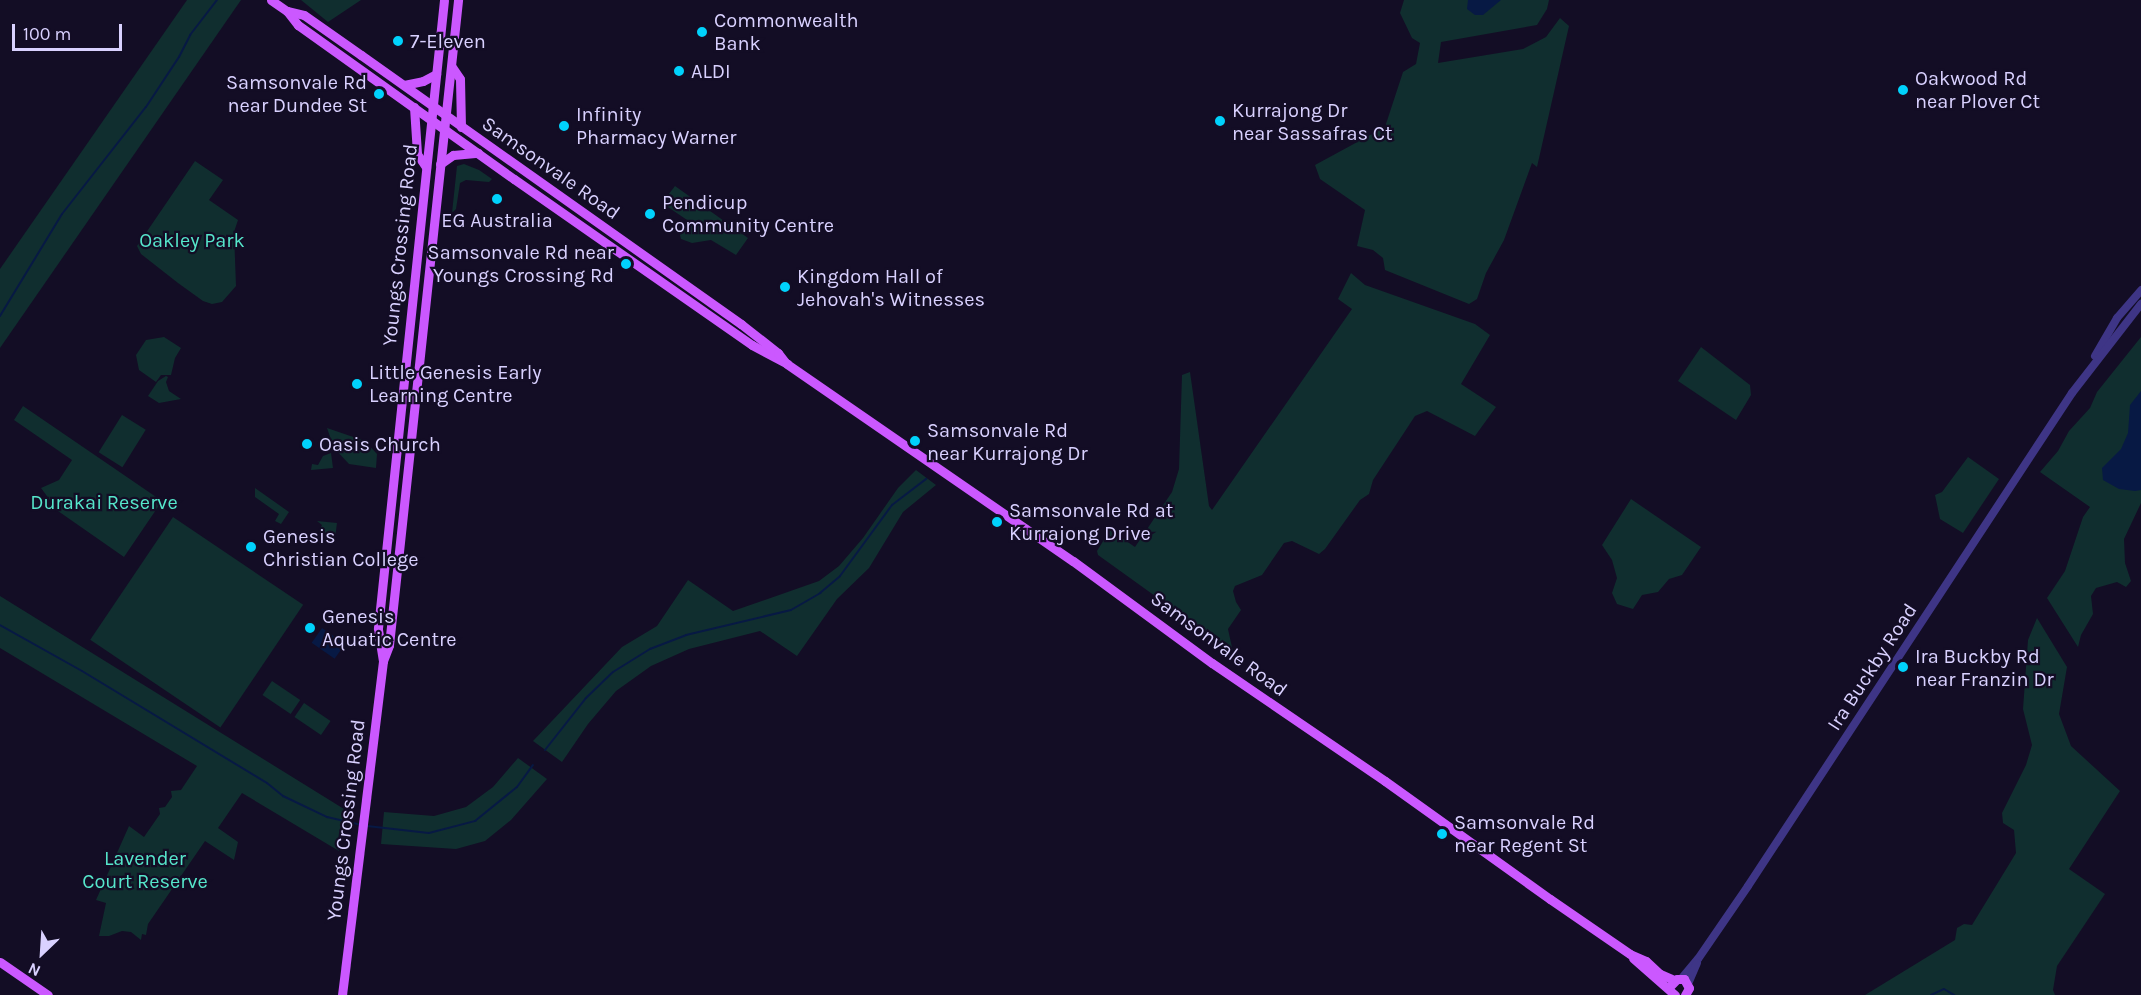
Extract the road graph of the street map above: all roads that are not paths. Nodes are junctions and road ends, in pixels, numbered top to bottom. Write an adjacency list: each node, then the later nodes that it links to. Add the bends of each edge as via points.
1 (271, 0): 4 (main road, Samsonvale Road)
2 (444, 0): 6 (main road, Youngs Crossing Road)
3 (458, 0): 5 (main road, Youngs Crossing Road)
4 (287, 11): 7 (main road, Samsonvale Road, via 304,15); 9 (main road, Samsonvale Road, via 298,25)
5 (452, 67): 10 (main road, Youngs Crossing Road); 12 (main road, via 460,79)
6 (436, 74): 7 (main road); 8 (main road, Youngs Crossing Road)
7 (404, 85): 8 (main road, Samsonvale Road)
8 (433, 106): 10 (main road, Samsonvale Road); 11 (main road, Youngs Crossing Road)
9 (414, 107): 11 (main road, Samsonvale Road); 16 (main road, via 417,154)
10 (446, 115): 12 (main road, Samsonvale Road); 13 (main road, Youngs Crossing Road)
11 (431, 119): 13 (main road, Samsonvale Road); 16 (main road, Youngs Crossing Road)
12 (461, 127): 19 (main road, Samsonvale Road, via 741,324)
13 (444, 129): 14 (main road, Samsonvale Road); 15 (main road, Youngs Crossing Road)
14 (478, 153): 15 (main road, via 453,155); 19 (main road, Samsonvale Road, via 752,345)
15 (440, 164): 21 (main road, Youngs Crossing Road, via 391,634)
16 (426, 167): 21 (main road, Youngs Crossing Road, via 378,628)
17 (2141, 290): 20 (street, Ira Buckby Road, via 2117,318)
18 (2141, 304): 20 (street, Ira Buckby Road)
19 (787, 364): 22 (main road, Samsonvale Road)
20 (2072, 393): 24 (street, Ira Buckby Road, via 1698,959)
21 (383, 661): 27 (main road, Youngs Crossing Road)
22 (1630, 954): 24 (main road, Samsonvale Road); 25 (main road, Samsonvale Road)
23 (0, 962): 26 (main road)
24 (1686, 987): 25 (main road)
25 (1673, 993)
26 (48, 995)
27 (343, 995)

